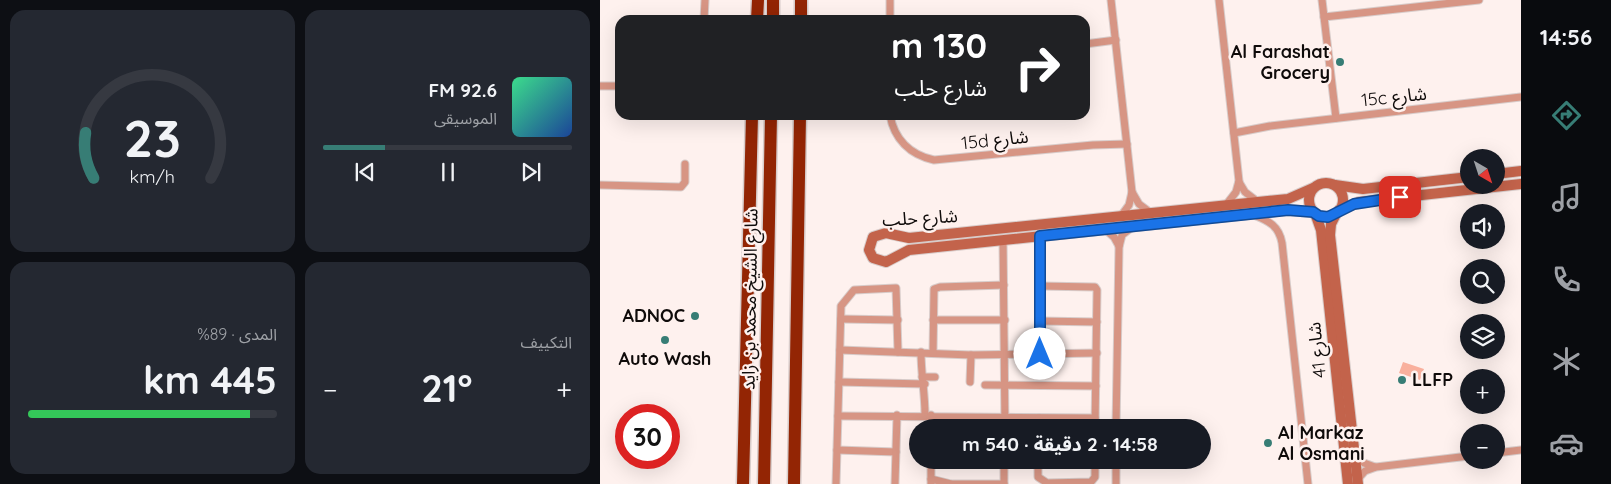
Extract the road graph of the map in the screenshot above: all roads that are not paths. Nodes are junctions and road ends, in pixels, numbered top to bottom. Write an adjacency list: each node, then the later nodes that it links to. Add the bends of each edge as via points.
1 (704, 0): 10 (street)
2 (758, 0): 11 (highway)
3 (774, 0): 12 (highway)
4 (801, 0): 13 (highway)
5 (890, 0): 14 (street)
6 (1111, 0): 16 (street)
7 (1219, 0): 26 (street)
8 (1322, 0): 15 (street)
9 (1479, 0): 15 (street)
10 (704, 15)
11 (757, 15)
12 (773, 15)
13 (801, 15)
14 (890, 15)
15 (1324, 17): 21 (street)
16 (1116, 40): 17 (street); 27 (street)
17 (1090, 43)
18 (600, 86): 19 (street)
19 (615, 86)
20 (1521, 97): 21 (street, 15c شارع)
21 (1336, 118): 26 (street, 15c شارع)
22 (752, 120): 94 (highway)
23 (771, 120): 95 (highway, شارع الشيخ محمد بن زايد)
24 (800, 120): 96 (highway)
25 (891, 120): 27 (street, 15d شارع, via 904,145 921,156 941,161)
26 (1233, 130): 32 (street)
27 (1127, 142): 37 (street)
28 (685, 164): 34 (street, via 685,182 681,188)
29 (1521, 171): 30 (street)
30 (1505, 173)
31 (1460, 178): 35 (street, via 1364,189)
32 (1239, 181): 38 (street, via 1245,192); 39 (street, via 1236,192)
33 (1521, 184): 41 (street, via 1359,202)
34 (600, 185)
35 (1335, 185): 36 (street, via 1326,182); 41 (street, via 1343,197)
36 (1313, 188): 38 (street, شارع حلب, via 1295,197); 40 (street, via 1308,200)
37 (1132, 192): 42 (street, via 1139,204); 44 (street, via 1129,205)
38 (1258, 202): 39 (street, شارع حلب)
39 (1226, 205): 42 (street, شارع حلب)
40 (1314, 212): 41 (street, via 1323,217); 43 (street, شارع حلب, via 1294,210); 93 (street, شارع 41, via 1321,230)
41 (1338, 212): 85 (street, شارع 41, via 1331,224 1330,235)
42 (1151, 213): 44 (street, شارع حلب)
43 (1252, 214): 45 (street, شارع حلب); 102 (street, via 1271,222 1280,235)
44 (1121, 216): 48 (street, شارع حلب, via 909,238 881,233 873,237 869,250 877,260 886,262 909,250)
45 (1131, 228): 46 (street, شارع حلب); 49 (street, via 1122,236)
46 (1106, 230): 47 (street, شارع حلب); 49 (street)
47 (1040, 236): 48 (street, شارع حلب); 51 (street)
48 (1003, 240): 50 (street)
49 (1119, 247): 80 (street)
50 (1004, 285): 54 (street, via 937,287 933,292); 55 (street)
51 (1040, 286): 56 (street); 57 (street, via 1096,288)
52 (841, 319): 53 (street); 53 (street, via 841,304 854,290 892,286 897,289); 58 (street)
53 (898, 320): 59 (street)
54 (933, 320): 55 (street); 61 (street)
55 (1005, 320): 64 (street)
56 (1040, 321): 57 (street); 65 (street)
57 (1097, 322): 62 (street)
58 (840, 350): 59 (street); 68 (street)
59 (898, 352): 60 (street)
60 (921, 352): 61 (street); 67 (street)
61 (933, 353): 63 (street)
62 (1097, 353): 65 (street); 72 (street)
63 (971, 354): 64 (street); 69 (street)
64 (1005, 354): 65 (street); 71 (street)
65 (1040, 354)
66 (935, 377): 67 (street)
67 (923, 380): 68 (street); 74 (street)
68 (839, 382): 75 (street)
69 (970, 382)
70 (985, 385): 71 (street)
71 (1006, 385): 72 (street); 76 (street)
72 (1096, 386): 78 (street)
73 (897, 415): 74 (street); 75 (street); 83 (street)
74 (928, 415): 76 (street); 79 (street)
75 (838, 416): 81 (street)
76 (1005, 417): 77 (street)
77 (1039, 418): 78 (street)
78 (1096, 418)
79 (929, 419)
80 (1116, 419)
81 (837, 450): 83 (street); 97 (street)
82 (1521, 450): 84 (street)
83 (896, 452): 98 (street)
84 (1505, 452)
85 (1354, 455): 87 (street); 93 (street, شارع 41)
86 (1460, 457): 87 (street)
87 (1376, 467): 93 (street)
88 (1004, 469): 100 (street)
89 (1038, 469): 90 (street, via 1038,477 1047,483 1090,482 1095,477)
90 (1095, 469)
91 (1116, 469): 101 (street)
92 (931, 481): 99 (street)
93 (1354, 483)
94 (743, 484)
95 (764, 484)
96 (794, 484)
97 (836, 484)
98 (896, 484)
99 (952, 484): 100 (street)
100 (1004, 484)
101 (1116, 484)
102 (1308, 484)

